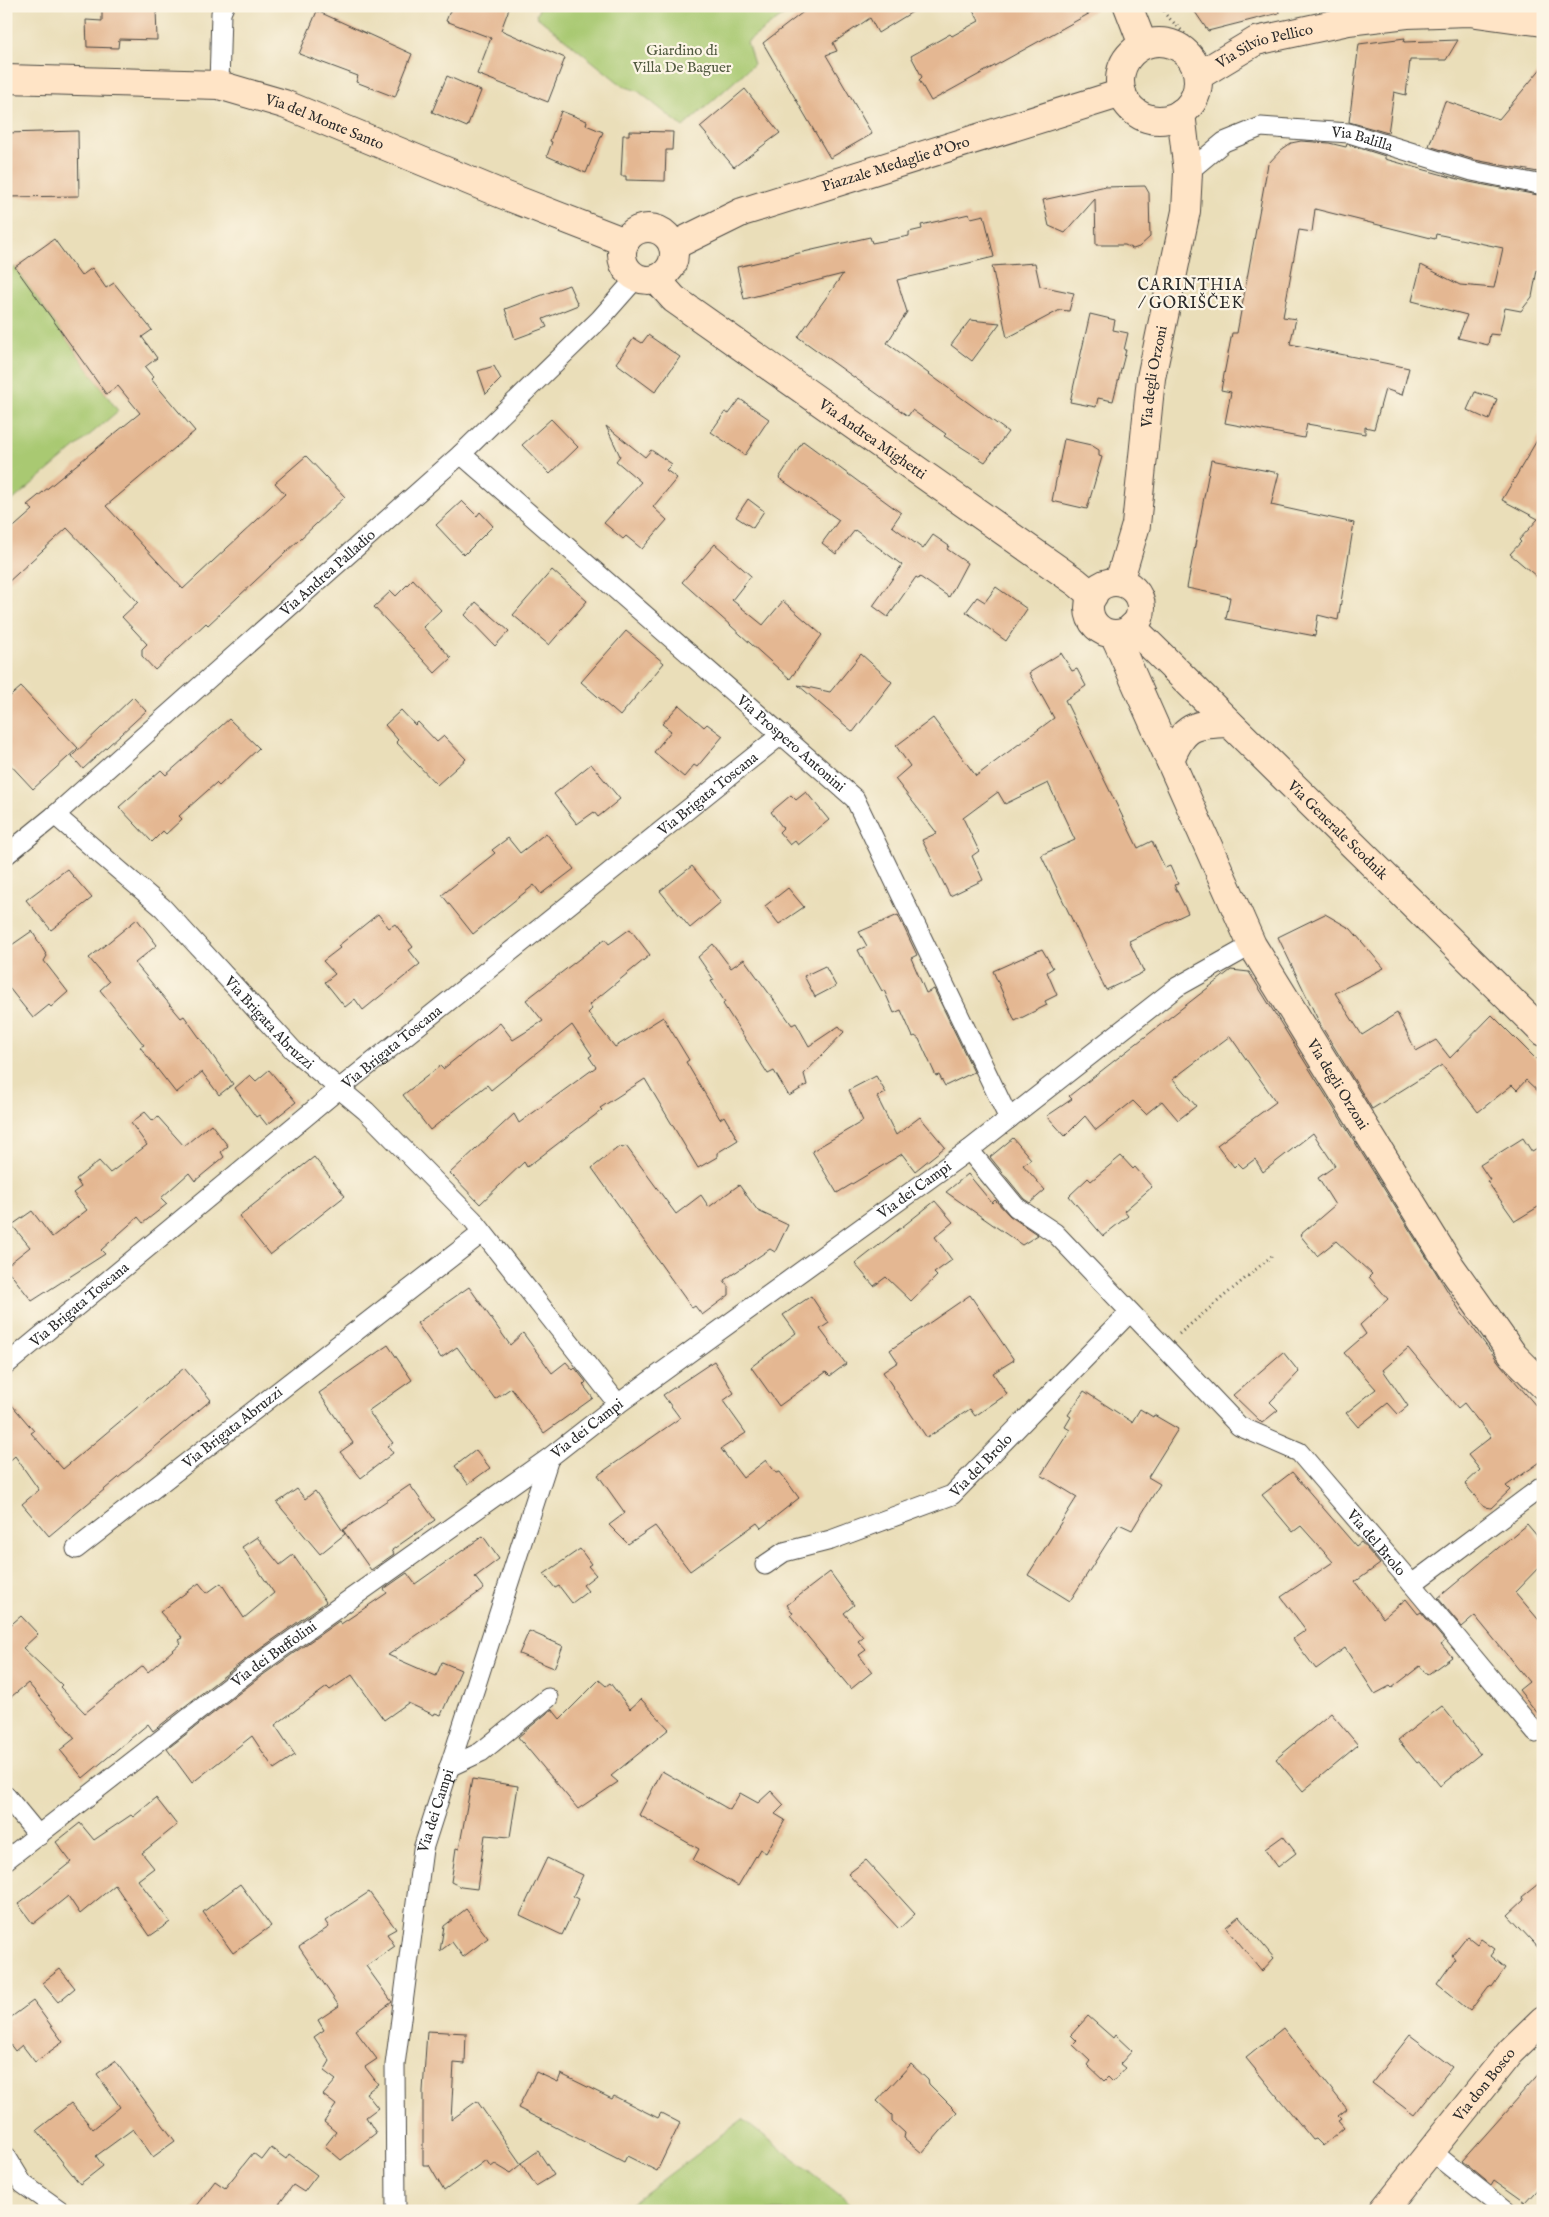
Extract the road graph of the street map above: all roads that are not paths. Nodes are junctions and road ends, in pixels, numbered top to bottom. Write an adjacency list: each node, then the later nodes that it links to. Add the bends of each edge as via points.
1 (1128, 6): 5 (main road)
2 (1141, 6): 5 (main road)
3 (220, 8): 8 (street)
4 (1543, 22): 6 (main road, Via Silvio Pellico, via 1469,12 1407,14 1348,21 1256,41)
5 (1149, 43): 6 (main road, via 1167,42 1178,47 1195,64); 9 (main road, via 1133,51 1122,71)
6 (1198, 76): 10 (main road, via 1195,97)
7 (6, 79): 8 (main road, Via del Monte Santo)
8 (219, 85): 13 (main road, Via del Monte Santo, via 284,104)
9 (1122, 93): 10 (main road, via 1142,116 1162,120); 14 (main road, Piazzale Medaglie d'Oro, via 742,212)
10 (1181, 113): 11 (main road, Via degli Orzoni)
11 (1188, 172): 12 (street, Via Balilla, via 1224,142 1261,127 1349,133 1472,171); 17 (main road, Via degli Orzoni, via 1186,211 1151,378 1136,525)
12 (1543, 185)
13 (625, 242): 14 (main road, via 640,229 651,228 668,237); 15 (main road, via 622,252 628,272)
14 (673, 246): 15 (main road, via 672,266 665,274)
15 (646, 278): 16 (street, Via Andrea Palladio); 18 (main road, Via Andrea Mighetti)
16 (461, 454): 21 (street, Via Prospero Antonini); 23 (street, Via Andrea Palladio)
17 (1118, 582): 18 (main road, via 1107,583); 19 (main road, via 1135,591 1142,610 1139,620)
18 (1092, 596): 19 (main road, via 1091,616 1096,626 1104,631)
19 (1123, 630): 20 (main road, Via Generale Scodnik); 22 (main road, Via degli Orzoni)
20 (1229, 724): 22 (main road, via 1191,728 1177,740); 26 (main road, Via Generale Scodnik)
21 (782, 734): 27 (street, Via Brigata Toscana); 28 (street, Via Prospero Antonini, via 855,799)
22 (1170, 760): 25 (main road, Via degli Orzoni)
23 (55, 815): 24 (street, Via Andrea Palladio); 27 (street, Via Brigata Abruzzi, via 163,908 293,1050)
24 (6, 855)
25 (1252, 945): 28 (street, Via dei Campi, via 1177,987); 33 (main road, Via degli Orzoni, via 1451,1267 1514,1356)
26 (1543, 1032)
27 (339, 1089): 30 (street, Via Brigata Abruzzi, via 366,1112); 32 (street, Via Brigata Toscana)
28 (1009, 1119): 29 (street, Via dei Campi)
29 (969, 1150): 31 (street, Via del Brolo, via 1016,1208 1055,1233); 34 (street, Via dei Campi)
30 (482, 1233): 34 (street, Via Brigata Abruzzi); 37 (street, Via Brigata Abruzzi)
31 (1130, 1312): 38 (street, Via del Brolo, via 952,1495 831,1540 784,1552); 39 (street, Via del Brolo, via 1239,1426 1299,1452)
32 (6, 1365)
33 (1543, 1385)
34 (618, 1404): 35 (street, Via dei Campi)
35 (549, 1458): 42 (street, Via dei Campi); 44 (street, Via dei Buffolini, via 253,1668)
36 (1543, 1486): 39 (street, Via del Brolo)
37 (76, 1549)
38 (765, 1565)
39 (1412, 1584): 41 (street, Via del Brolo)
40 (548, 1698): 42 (street, via 481,1752)
41 (1536, 1734)
42 (449, 1767): 50 (street, Via dei Campi, via 423,1849 394,2065)
43 (6, 1796): 44 (street)
44 (39, 1836): 45 (street, Via dei Buffolini)
45 (6, 1860)
46 (1543, 2020): 47 (main road, Via don Bosco, via 1511,2051)
47 (1430, 2151): 51 (main road, Via don Bosco); 52 (street)
48 (6, 2156): 49 (street, via 23,2184)
49 (61, 2211)
50 (396, 2211)
51 (1383, 2211)
52 (1506, 2211)

